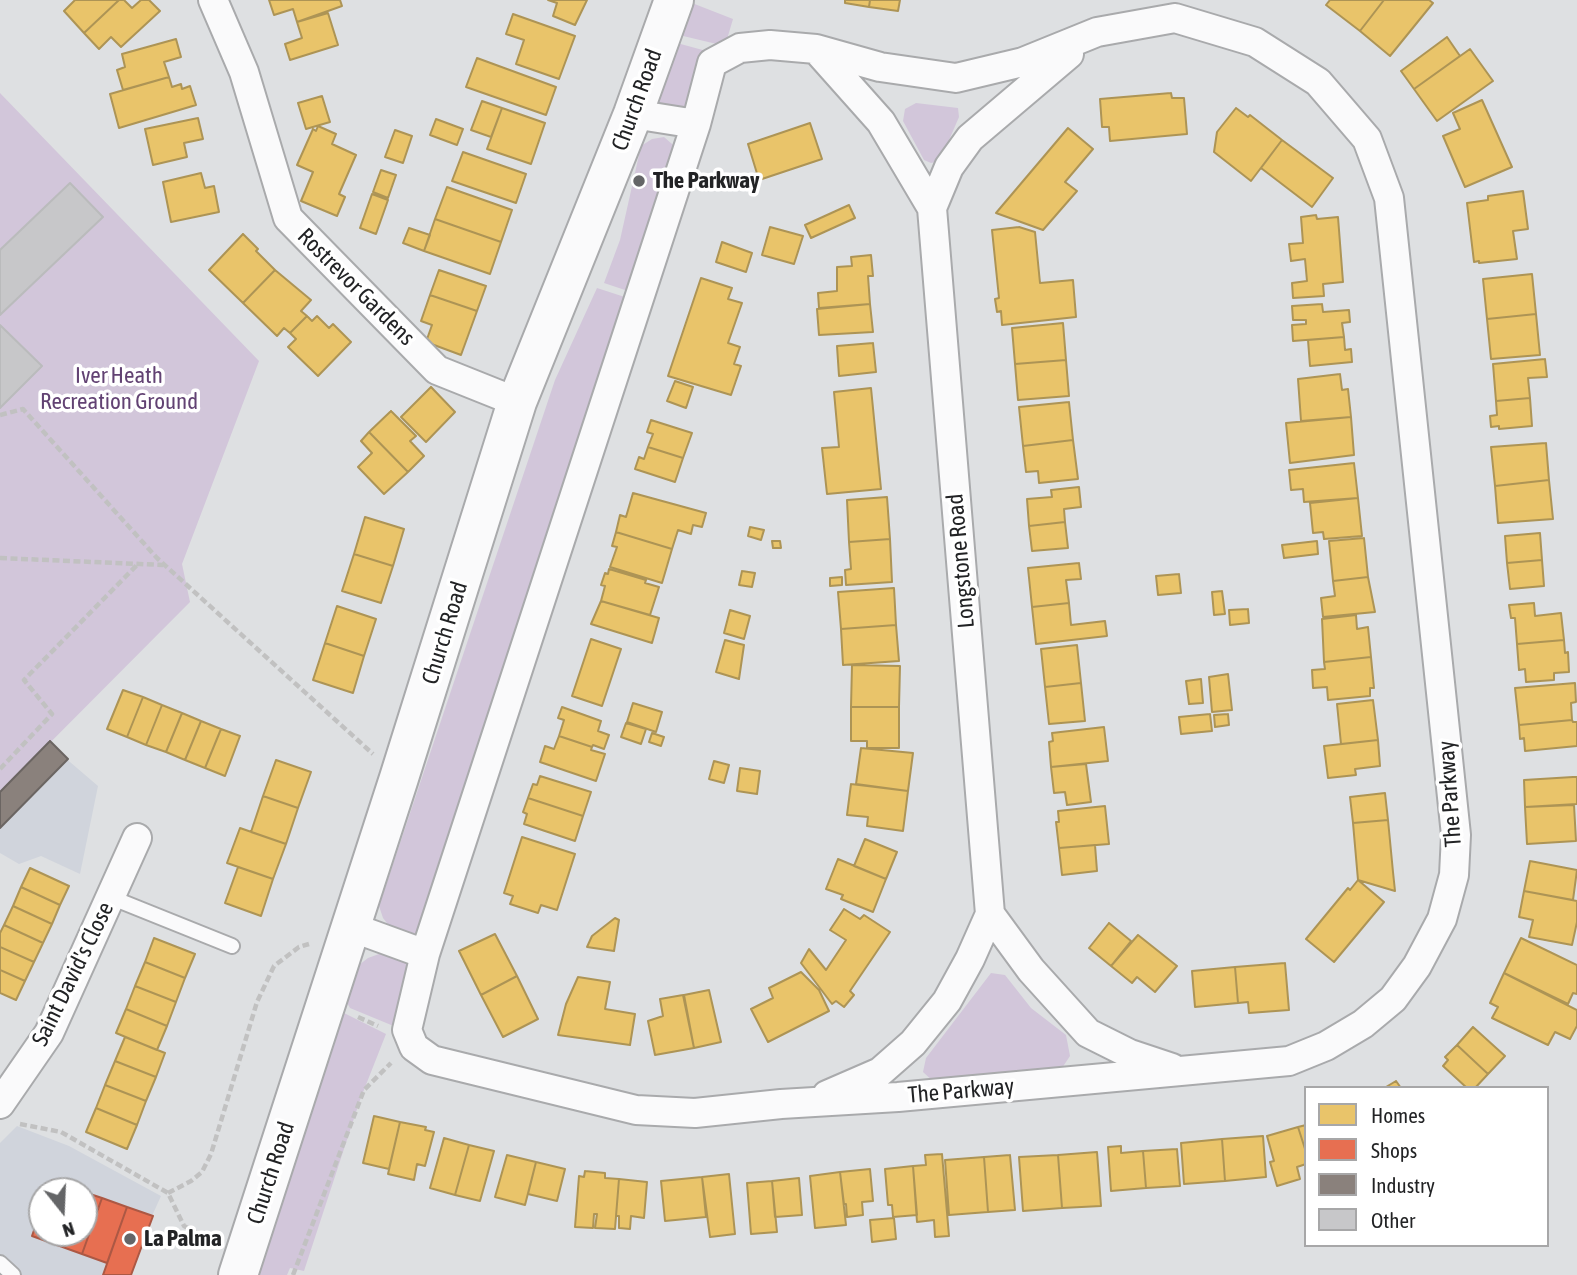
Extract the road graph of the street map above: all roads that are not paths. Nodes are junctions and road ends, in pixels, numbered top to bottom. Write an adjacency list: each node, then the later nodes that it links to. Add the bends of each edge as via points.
1 (213, 0): 8 (street, Rostrevor Gardens, via 244,72 288,218 437,370)
2 (674, 0): 5 (main road, Church Road)
3 (1097, 32): 4 (street, The Parkway, via 1023,62 956,78 880,67); 7 (street, via 970,138 948,167); 15 (street, The Parkway, via 1175,18 1255,42 1318,82 1367,139 1389,198 1456,835 1454,875 1442,919 1393,999 1363,1024 1289,1061)
4 (816, 49): 6 (street, via 770,44 740,48 712,63); 7 (street, via 881,122)
5 (633, 114): 6 (street); 8 (main road, Church Road)
6 (696, 124): 14 (street)
7 (932, 208): 11 (street, Longstone Road)
8 (517, 402): 12 (main road, Church Road)
9 (137, 838): 10 (street, Saint David's Close)
10 (110, 897): 13 (lane); 17 (street, Saint David's Close, via 49,1033)
11 (990, 914): 15 (street, via 1031,970 1088,1033 1130,1054); 16 (street, via 947,1001 914,1043 880,1072 833,1094)
12 (347, 939): 14 (street); 19 (main road, Church Road)
13 (232, 946)
14 (425, 954): 16 (street, The Parkway, via 411,1031 432,1060 636,1110 695,1113)
15 (1186, 1073): 16 (street, The Parkway)
16 (781, 1104)
17 (6, 1113)
18 (0, 1263): 20 (lane)
19 (241, 1266)
20 (13, 1275)

